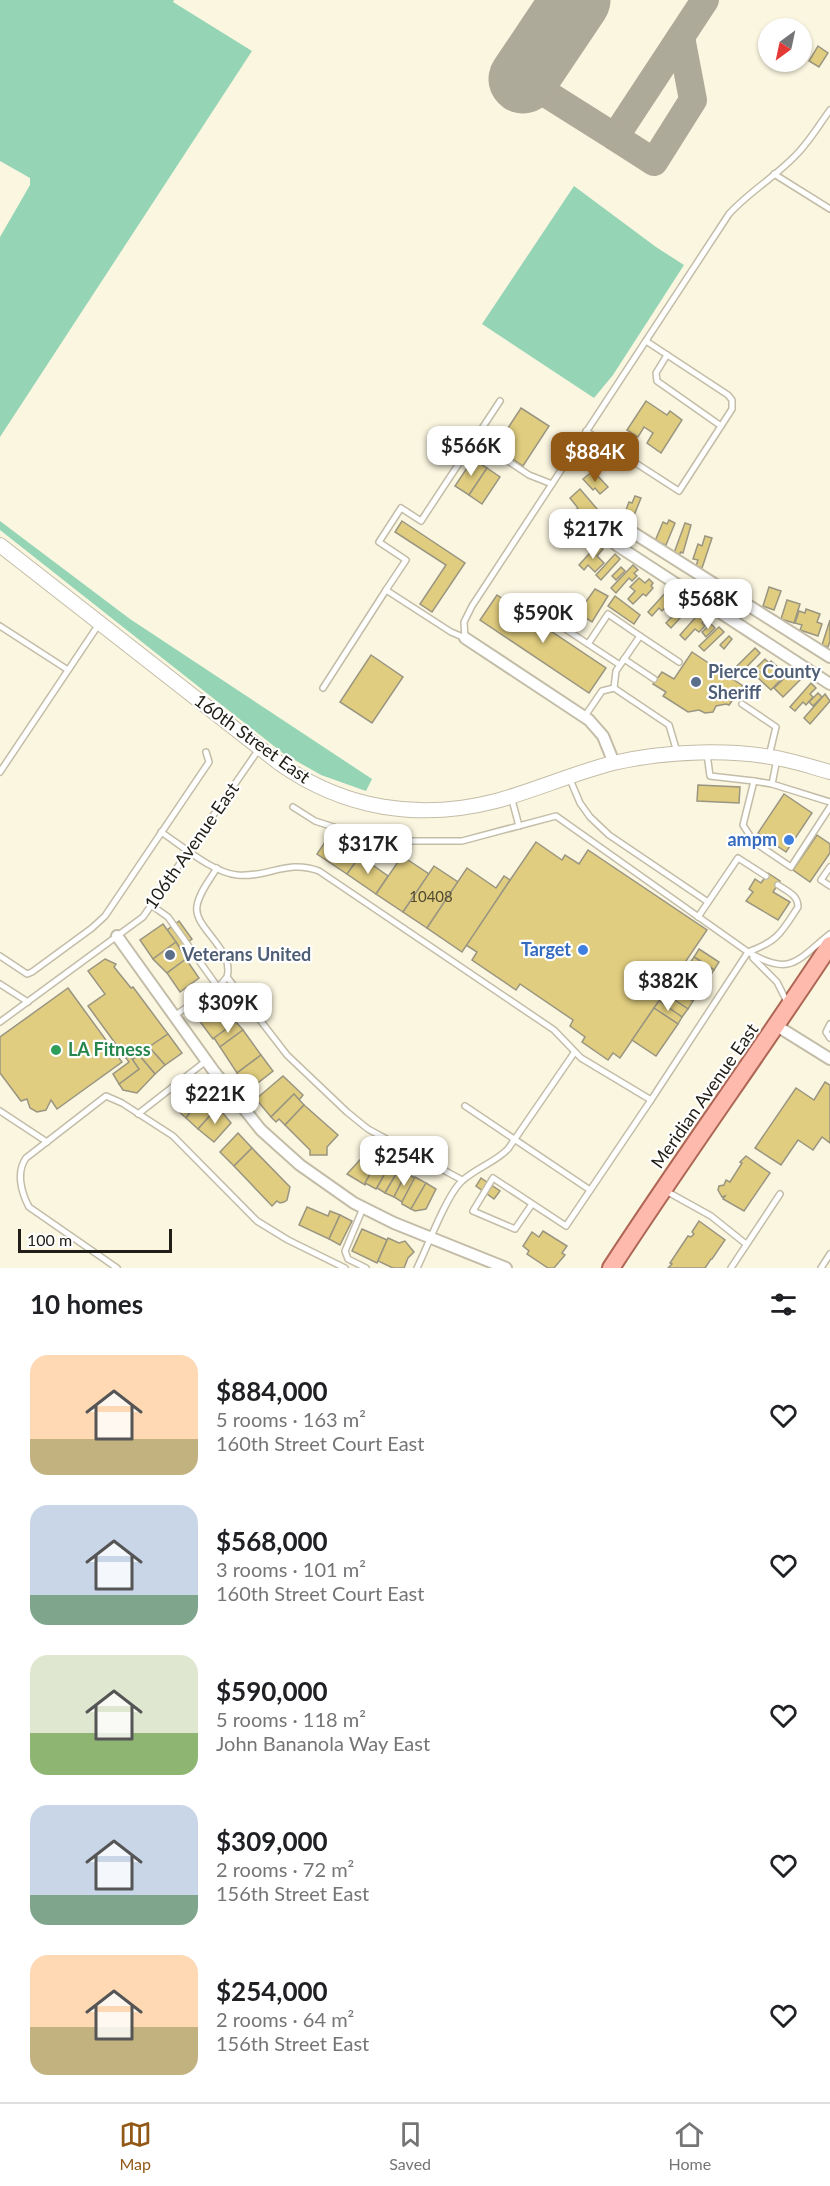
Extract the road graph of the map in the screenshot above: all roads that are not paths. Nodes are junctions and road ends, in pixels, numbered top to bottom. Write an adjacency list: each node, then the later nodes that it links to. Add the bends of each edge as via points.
1 (830, 110): 2 (lane, via 797,154)
2 (774, 174): 3 (lane); 4 (lane, via 729,214)
3 (830, 209)
4 (646, 341): 5 (lane); 8 (lane)
5 (667, 355): 7 (lane, via 656,373 657,381); 7 (lane, via 732,400 732,409)
6 (500, 400): 9 (lane)
7 (721, 426): 8 (lane, via 679,491)
8 (586, 431): 10 (lane)
9 (474, 440): 10 (lane, via 529,475); 12 (lane, via 421,521 401,508 379,542 406,560)
10 (552, 484): 19 (lane, via 472,606 464,622)
11 (0, 545): 15 (street, 160th Street East)
12 (386, 590): 19 (lane); 27 (lane)
13 (519, 598): 20 (lane)
14 (750, 606): 16 (street); 16 (street, via 613,520 607,521 603,529 618,546); 21 (street)
15 (99, 622): 24 (lane); 31 (street, 160th Street East)
16 (739, 625): 26 (street)
17 (0, 626): 24 (lane)
18 (640, 636): 20 (lane, via 608,614); 22 (lane); 23 (lane)
19 (465, 638): 30 (street)
20 (588, 644): 22 (lane)
21 (830, 657)
22 (622, 662): 25 (lane); 28 (lane, via 616,671)
23 (679, 662)
24 (68, 670): 37 (lane)
25 (654, 679)
26 (830, 684)
27 (323, 688)
28 (614, 688): 30 (lane, via 602,691); 34 (lane, via 669,725)
29 (742, 704): 35 (lane, via 776,727)
30 (584, 717): 36 (street, via 603,736)
31 (260, 748): 42 (street, 160th Street East, via 313,785 391,808 446,810); 48 (lane, 106th Avenue East)
32 (206, 752): 47 (lane, via 208,762)
33 (707, 753): 34 (street, 160th Street East); 35 (street, 160th Street East); 40 (lane, via 710,776)
34 (678, 755): 36 (street, 160th Street East)
35 (773, 758): 38 (street, 160th Street East); 41 (lane)
36 (614, 763): 39 (street, 160th Street East)
37 (0, 772)
38 (830, 772)
39 (570, 777): 42 (street, 160th Street East); 54 (lane, via 579,803 590,818)
40 (754, 782): 41 (lane); 45 (lane, via 743,825 754,842 791,867)
41 (772, 784): 43 (lane)
42 (511, 796): 46 (lane)
43 (830, 802)
44 (293, 807): 46 (lane, via 315,821 370,839 462,841)
45 (830, 807)
46 (519, 826): 56 (lane, via 556,816)
47 (161, 832): 48 (lane); 61 (lane, via 105,916 78,939 27,974)
48 (189, 850): 50 (lane); 55 (lane, 106th Avenue East)
49 (830, 867): 53 (lane, via 821,880)
50 (217, 868): 62 (lane, via 196,910 226,957); 71 (lane, via 247,876 297,866 319,871 554,1030)
51 (766, 876): 54 (lane, via 738,858)
52 (778, 885): 60 (lane, via 795,896 798,907 777,938)
53 (830, 886)
54 (708, 902): 56 (lane)
55 (151, 905): 58 (lane, 106th Avenue East, via 143,917); 64 (lane, via 168,917)
56 (698, 917): 60 (lane)
57 (830, 934): 60 (lane, via 787,965 765,962)
58 (117, 936): 65 (lane, 106th Avenue East); 66 (street)
59 (830, 945): 67 (main road, Meridian Avenue East)
60 (748, 952): 67 (lane, via 782,989 787,1003); 74 (lane)
61 (0, 956)
62 (228, 977): 64 (lane); 80 (lane, via 286,1055 346,1112 368,1129)
63 (0, 984): 65 (lane)
64 (218, 986): 66 (lane)
65 (28, 1002): 68 (lane, 106th Avenue East)
66 (174, 1016): 73 (street)
67 (781, 1019): 72 (street); 82 (main road, Meridian Avenue East)
68 (0, 1022)
69 (830, 1024): 70 (lane, via 826,1032)
70 (830, 1038)
71 (574, 1053): 74 (lane); 78 (lane)
72 (830, 1059)
73 (206, 1060): 77 (lane); 85 (street, via 270,1140 327,1186)
74 (651, 1100): 81 (lane)
75 (465, 1106): 78 (lane)
76 (0, 1111): 79 (lane)
77 (138, 1114): 79 (lane, via 106,1096); 90 (lane, via 182,1143 257,1221)
78 (515, 1140): 80 (lane, via 497,1159); 81 (lane)
79 (47, 1142): 89 (lane, via 27,1158 20,1170 29,1207)
80 (462, 1180): 86 (lane)
81 (590, 1190): 84 (lane, via 566,1226)
82 (663, 1190): 87 (lane, via 711,1216); 94 (main road, Meridian Avenue East)
83 (780, 1194): 87 (lane)
84 (532, 1204): 84 (lane, via 493,1178 473,1211 515,1229)
85 (363, 1208): 86 (street); 91 (lane, via 345,1251 348,1259)
86 (432, 1237): 92 (lane); 93 (street)
87 (747, 1244): 95 (lane)
88 (830, 1254): 96 (lane)
89 (117, 1268)
90 (345, 1268)
91 (366, 1268)
92 (417, 1268)
93 (506, 1268)
94 (611, 1268)
95 (731, 1268)
96 (821, 1268)

